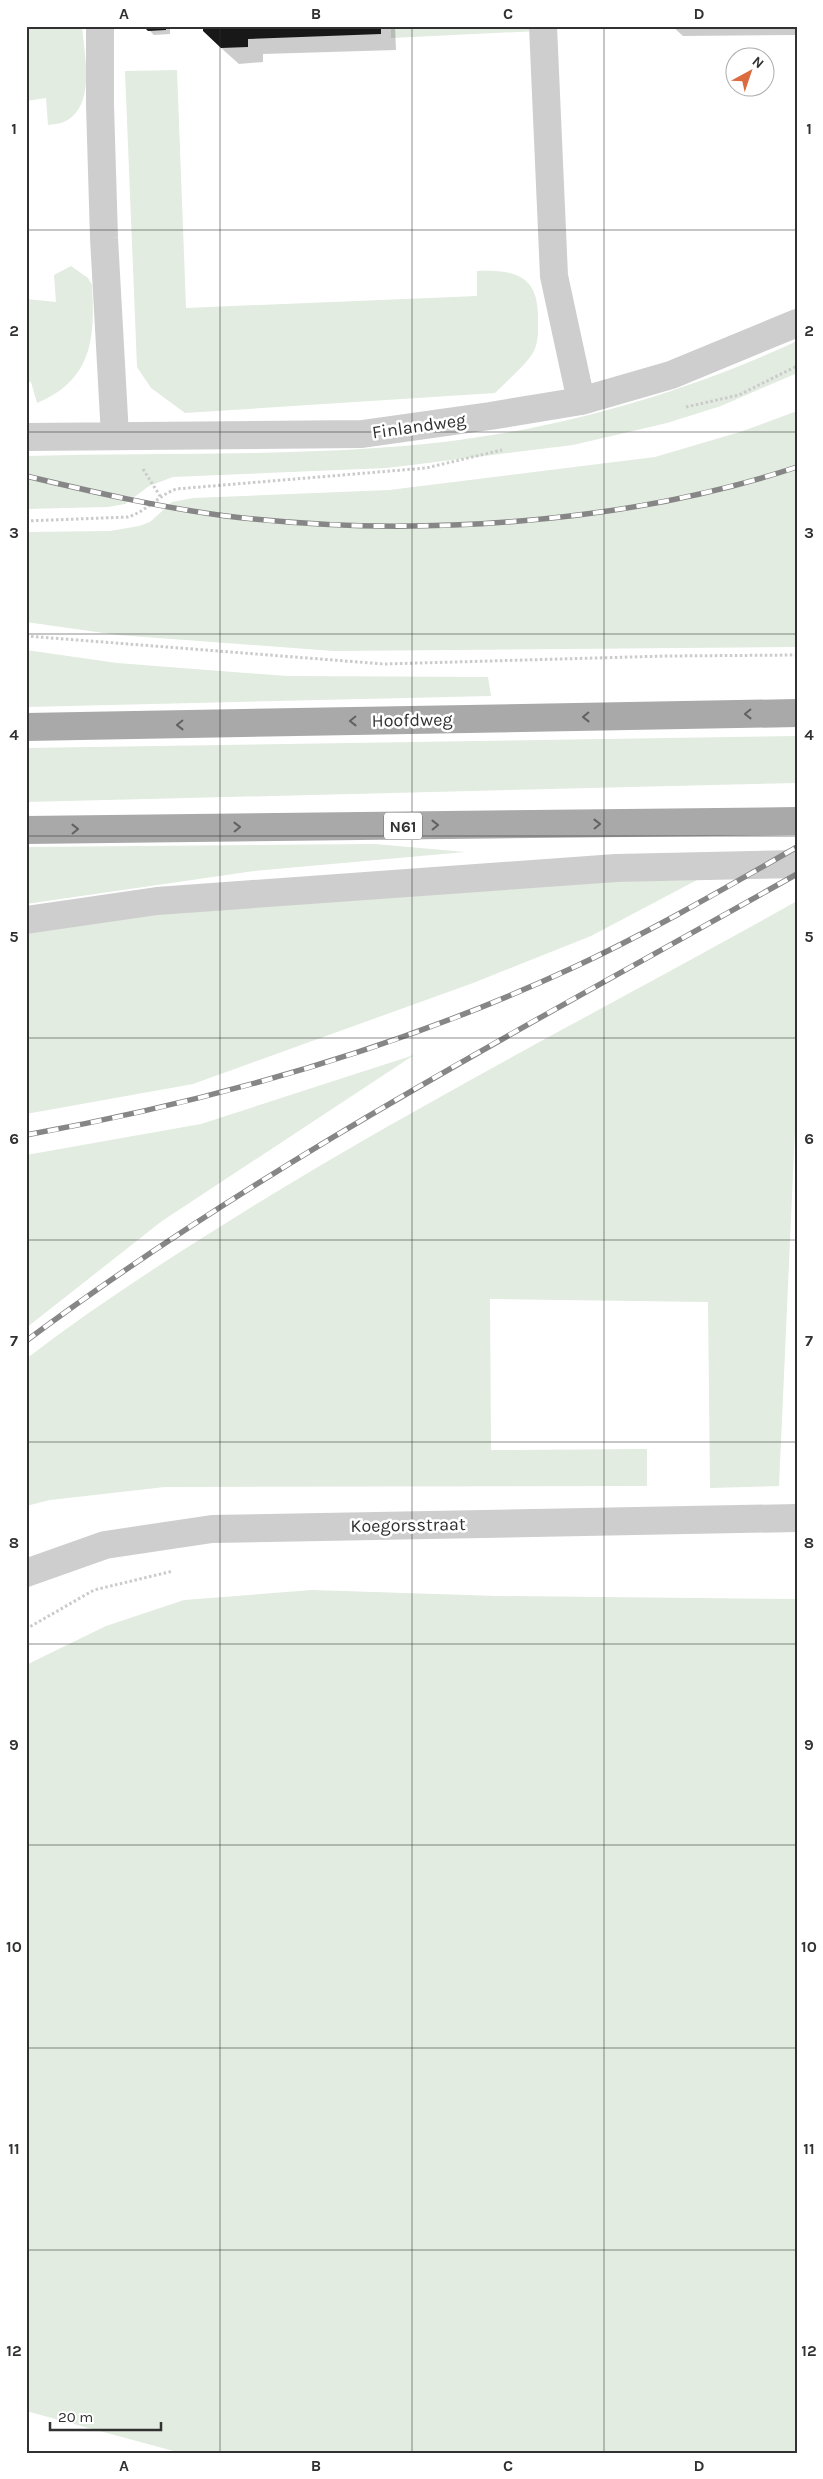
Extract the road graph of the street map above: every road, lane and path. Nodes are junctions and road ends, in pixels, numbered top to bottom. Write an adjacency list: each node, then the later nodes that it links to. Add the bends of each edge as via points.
1 (100, 26): 7 (street, via 104,229)
2 (543, 26): 5 (street, via 554,276)
3 (797, 323): 5 (street, Finlandweg, via 671,375)
4 (797, 366): 6 (path, via 740,395)
5 (581, 401): 7 (street, Finlandweg, via 362,434)
6 (683, 408)
7 (115, 436): 8 (street, Finlandweg)
8 (26, 437)
9 (512, 448): 10 (path, via 426,468 176,489 128,517)
10 (26, 521)
11 (26, 636): 12 (path, via 384,664)
12 (797, 655)
13 (797, 713): 14 (main road, Hoofdweg, one-way to 14)
14 (26, 728)
15 (797, 821): 16 (main road, N61, one-way to 15)
16 (26, 830)
17 (797, 864): 18 (street, via 616,868 156,901)
18 (26, 920)
19 (797, 1518): 21 (street, Koegorsstraat, via 212,1529 105,1545)
20 (180, 1569): 22 (path, via 94,1590)
21 (26, 1573)
22 (26, 1630)

